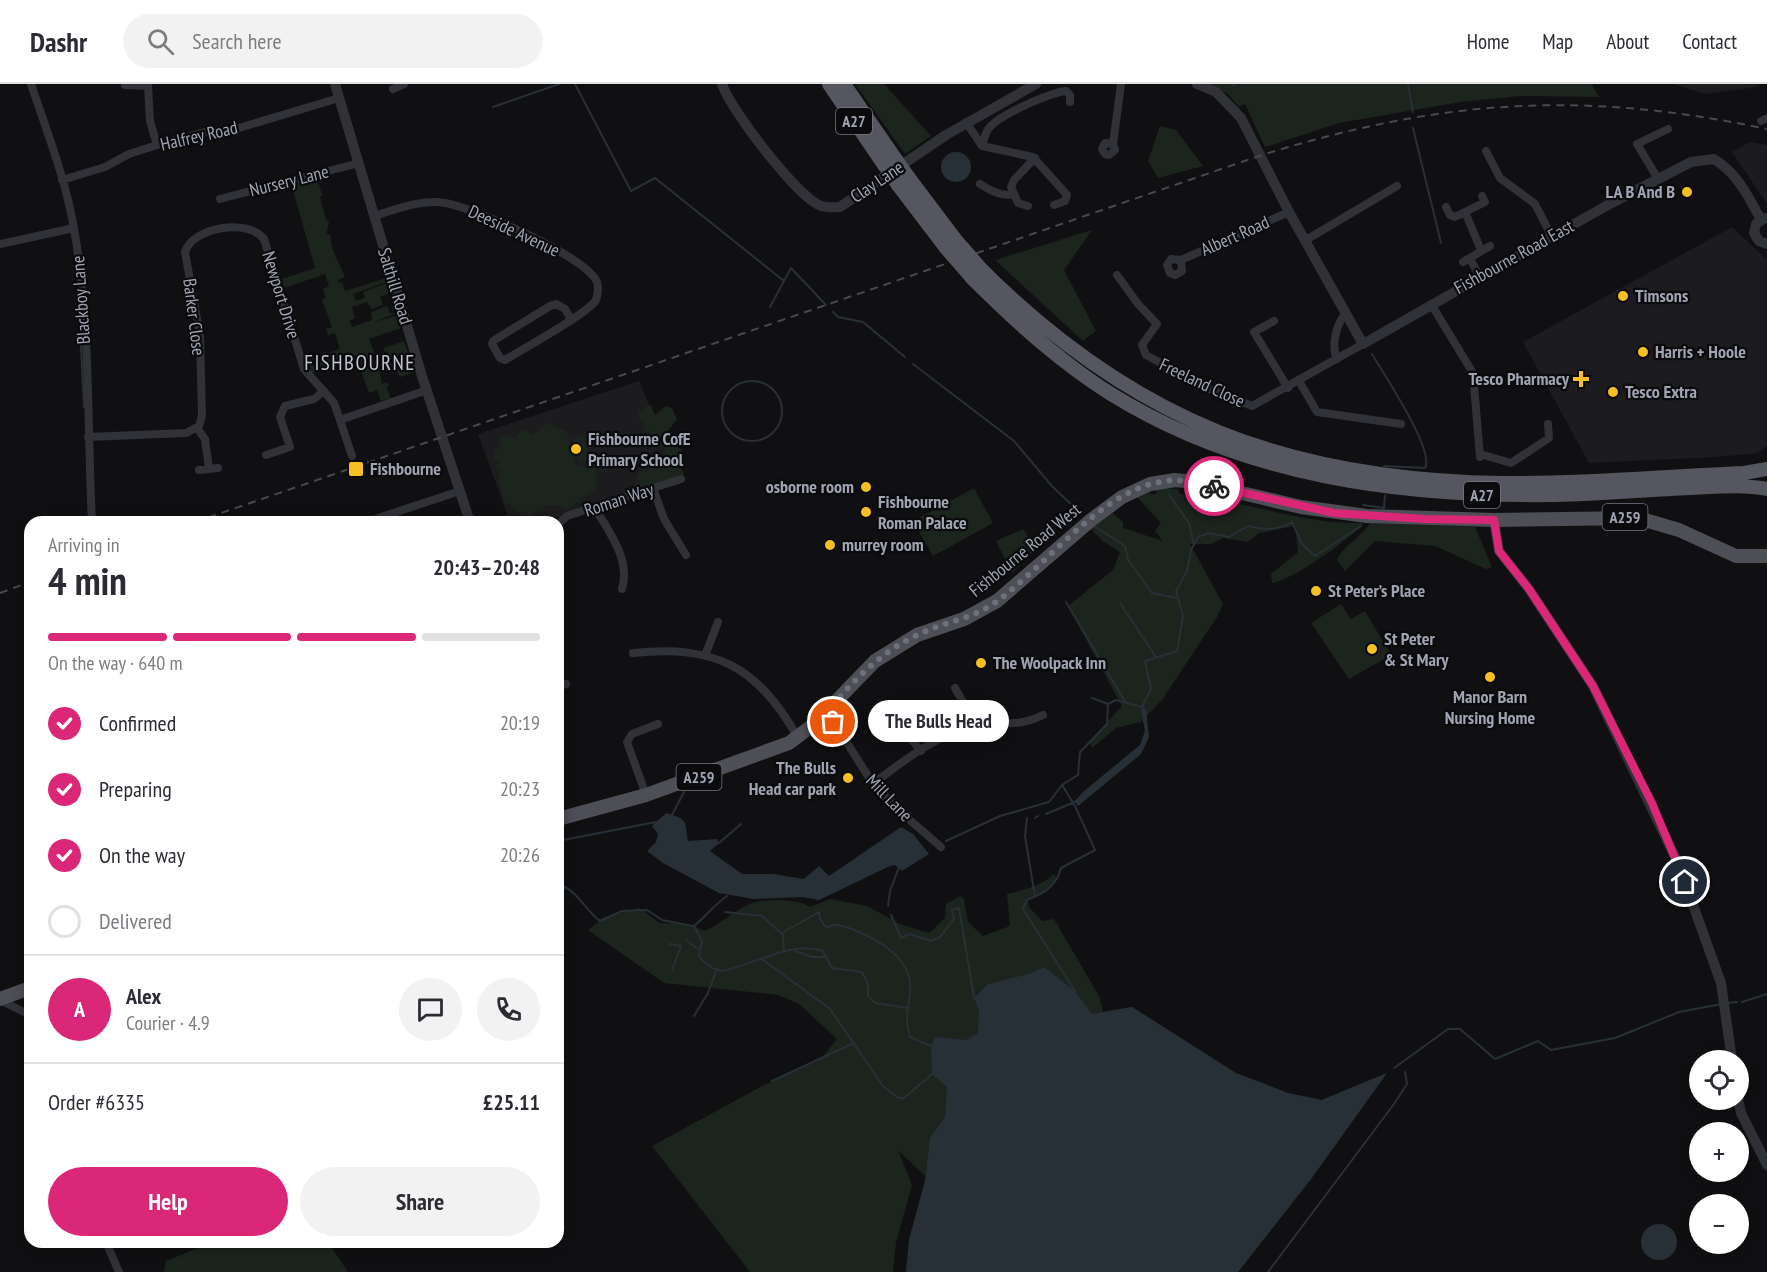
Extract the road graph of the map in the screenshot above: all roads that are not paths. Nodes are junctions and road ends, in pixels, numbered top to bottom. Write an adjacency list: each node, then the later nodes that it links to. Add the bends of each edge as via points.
1 (31, 84): 25 (street, Blackboy Lane)
2 (125, 84): 18 (street, via 148,86 150,121)
3 (335, 84): 13 (street, Salthill Road)
4 (404, 84): 12 (street)
5 (722, 84): 15 (street, Clay Lane, via 727,99 776,164 819,206 830,208 840,207)
6 (829, 84): 21 (highway, A27)
7 (844, 84): 21 (highway, A27)
8 (1036, 84): 15 (street, Clay Lane)
9 (1121, 84): 17 (street)
10 (1197, 84): 11 (street)
11 (1209, 85): 34 (street, via 1241,118)
12 (393, 89)
13 (339, 98): 18 (street, Halfrey Road, via 239,128); 23 (street, Salthill Road)
14 (1070, 102): 19 (street, via 1066,91 1045,96 994,123)
15 (966, 122): 19 (street)
16 (1668, 129): 24 (street, via 1637,144)
17 (1113, 144)
18 (157, 145): 25 (street, Halfrey Road)
19 (982, 146): 22 (street)
20 (1486, 151): 39 (street, via 1500,178 1535,204)
21 (885, 155): 45 (highway, A27, bridge, via 950,244)
22 (1035, 158): 28 (street, via 1014,180); 31 (street, via 1067,195 1065,201)
23 (359, 163): 30 (street, Nursery Lane); 36 (street, Salthill Road)
24 (1658, 179): 37 (street, Fishbourne Road East, via 1691,162 1714,159 1741,183); 39 (street, Fishbourne Road East)
25 (62, 180): 38 (street, Blackboy Lane)
26 (980, 184): 28 (street, via 988,190)
27 (1397, 186): 40 (street)
28 (1013, 194): 32 (street, via 1018,203)
29 (1482, 196): 35 (street, via 1485,202)
30 (219, 199)
31 (1054, 205)
32 (1028, 206)
33 (1446, 207): 35 (street, via 1455,217)
34 (1289, 212): 40 (street); 44 (street, Albert Road)
35 (1465, 213): 47 (street, via 1486,248 1466,260)
36 (374, 216): 50 (street, Deeside Avenue, via 418,203 445,203 517,230 575,262 596,281 599,291 595,302); 56 (street, Salthill Road)
37 (1764, 219): 43 (street, via 1756,224 1754,233)
38 (74, 228): 42 (street); 63 (street, Blackboy Lane, via 82,301)
39 (1552, 237): 47 (street, Fishbourne Road East)
40 (1306, 240): 49 (street)
41 (189, 241): 57 (street, Newport Drive, via 198,234 243,226 260,234 304,369); 62 (street, Barker Close, via 185,256 200,336 202,416)
42 (0, 243)
43 (1767, 244)
44 (1181, 260)
45 (977, 274): 67 (highway, A27, via 1112,378 1189,420 1278,453 1363,471 1473,482 1559,482); 70 (highway, A27, via 1039,341 1111,394 1197,438 1288,469 1372,485 1469,494)
46 (1117, 275): 58 (street, Freeland Close, via 1157,324 1142,345 1146,355 1207,388)
47 (1480, 277): 48 (street, Fishbourne Road East)
48 (1431, 304): 52 (street, Fishbourne Road East); 61 (street, via 1473,373 1480,455 1511,463 1549,438)
49 (1346, 313): 52 (street); 53 (street, via 1333,350)
50 (571, 319): 50 (street, Deeside Avenue, via 505,360 492,344 556,304)
51 (1274, 321): 55 (street, via 1254,332)
52 (1363, 344): 53 (street, Fishbourne Road East)
53 (1337, 359): 54 (street, Fishbourne Road East)
54 (1299, 381): 55 (street, Fishbourne Road East); 60 (street, via 1317,412)
55 (1288, 388): 58 (street, Fishbourne Road East)
56 (427, 390): 59 (street); 71 (street, Salthill Road)
57 (324, 392): 59 (street, Newport Drive, via 334,403); 64 (street, via 314,399 285,406 280,417 290,447)
58 (1252, 406)
59 (340, 420): 65 (street, Newport Drive)
60 (1401, 424)
61 (1548, 424)
62 (196, 428): 63 (street, via 186,433); 66 (street, via 205,439)
63 (87, 437): 73 (street, Blackboy Lane)
64 (266, 455)
65 (352, 456)
66 (209, 469)
67 (1767, 469)
68 (681, 479): 69 (street, Roman Way)
69 (652, 489): 72 (street, Roman Way); 78 (street, via 664,519)
70 (1767, 489)
71 (459, 491): 74 (street); 75 (street, Salthill Road)
72 (595, 508): 76 (street, Roman Way); 80 (street, via 618,549 626,577)
73 (92, 516)
74 (384, 516)
75 (468, 516)
76 (564, 519)
77 (1494, 520): 79 (main road, Fishbourne Road West / A259, via 1638,518 1679,530 1736,556); 85 (main road, Fishbourne Road West / A259, via 1334,513 1195,482 1150,484 1122,497 1091,520 997,602 964,619 917,635 875,661); 99 (street, via 1499,551 1596,693 1678,862 1721,982)
78 (686, 555)
79 (1767, 556)
80 (622, 589)
81 (718, 622): 83 (street)
82 (633, 653): 83 (street, via 668,650)
83 (706, 654): 90 (street, via 749,676 779,706)
84 (955, 688): 89 (street)
85 (827, 711): 90 (main road, Fishbourne Road West / A259); 92 (street, Mill Lane)
86 (1043, 715): 89 (street, via 1025,724)
87 (898, 723): 91 (street)
88 (658, 724): 93 (street, via 632,734 627,742)
89 (976, 725): 91 (street)
90 (798, 738): 93 (main road, Fishbourne Road West / A259)
91 (921, 751): 92 (street)
92 (873, 784): 95 (street, Mill Lane)
93 (646, 795): 94 (main road, Fishbourne Road West / A259)
94 (564, 817)
95 (941, 847)
96 (24, 990): 97 (main road)
97 (0, 999): 98 (street)
98 (24, 1013)
99 (1731, 1050)
100 (1740, 1110): 101 (street)
101 (1767, 1165)
102 (109, 1248): 103 (street)
103 (119, 1272)

